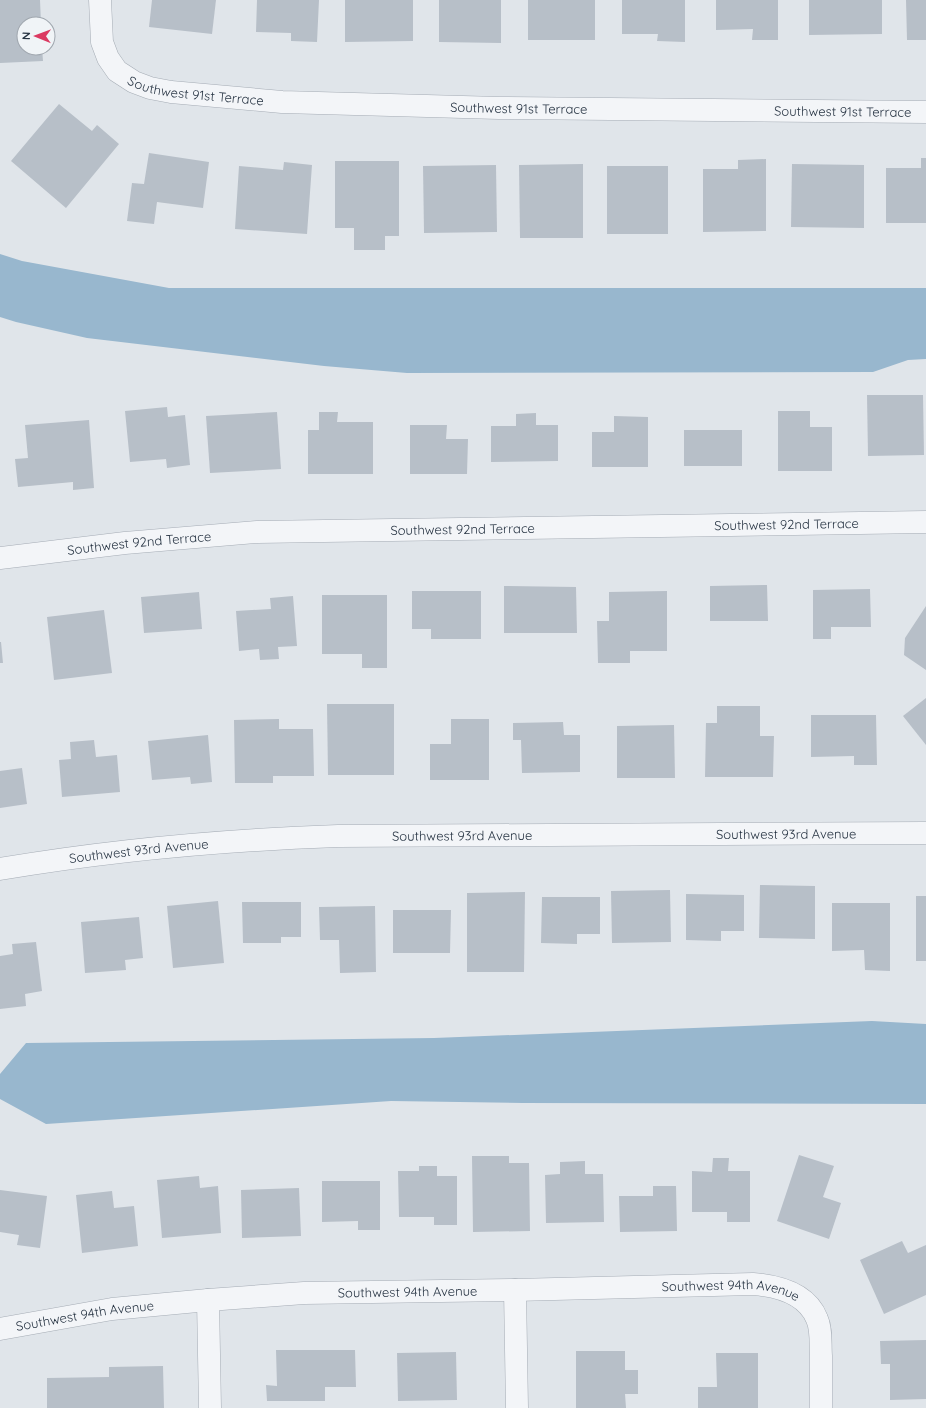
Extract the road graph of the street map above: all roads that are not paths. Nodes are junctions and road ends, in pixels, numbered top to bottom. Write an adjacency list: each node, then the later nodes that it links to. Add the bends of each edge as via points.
1 (100, 0): 2 (street, Southwest 91st Terrace, via 102,42 108,58 117,71 134,82 171,92 282,102 499,108)
2 (926, 112)
3 (926, 522): 4 (street, Southwest 92nd Terrace, via 257,532 125,543)
4 (0, 558)
5 (926, 832): 6 (street, Southwest 93rd Avenue, via 268,838 116,852)
6 (0, 869)
7 (515, 1290): 8 (street, Southwest 94th Avenue, via 304,1293); 11 (street); 12 (street, Southwest 94th Avenue, via 753,1284 786,1290 811,1308 818,1320)
8 (208, 1300): 9 (street, Southwest 94th Avenue, via 112,1309); 10 (street)
9 (0, 1329)
10 (210, 1408)
11 (517, 1408)
12 (822, 1408)

